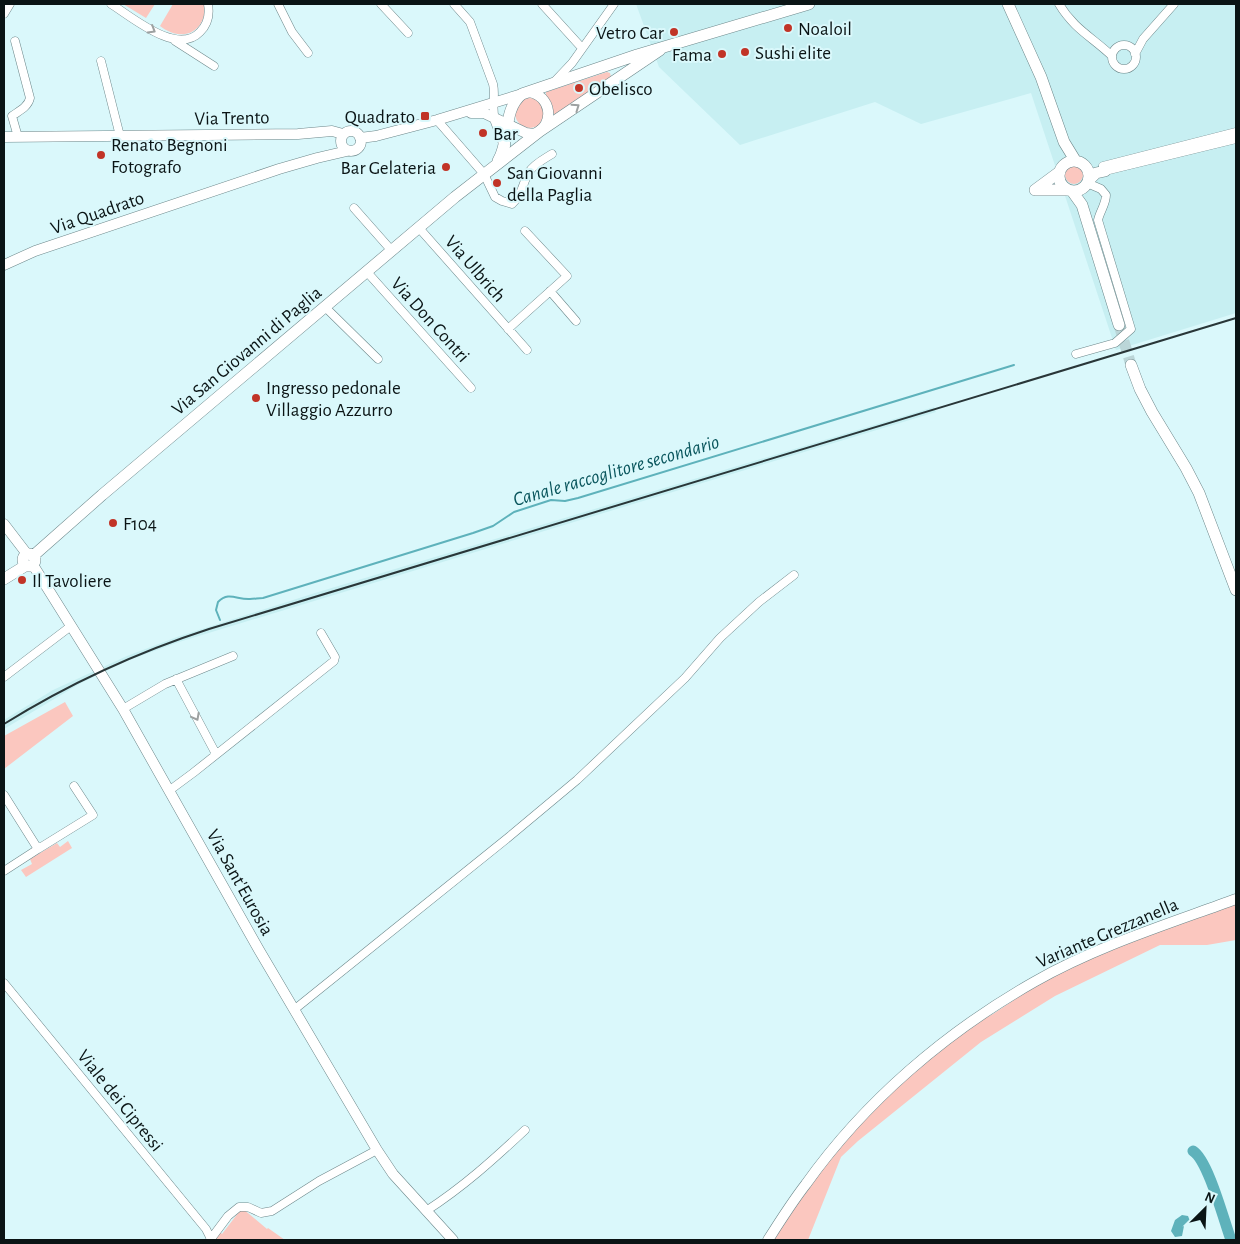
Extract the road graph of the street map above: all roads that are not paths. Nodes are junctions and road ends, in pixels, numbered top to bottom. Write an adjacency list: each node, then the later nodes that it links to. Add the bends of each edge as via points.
1 (10, 4): 13 (street)
2 (111, 4): 16 (street, one-way to 16)
3 (208, 4): 16 (street, via 210,16 199,33 184,41)
4 (278, 4): 21 (street, via 292,32)
5 (381, 4): 14 (street)
6 (542, 4): 19 (street)
7 (614, 4): 19 (street)
8 (809, 4): 20 (main road)
9 (1008, 4): 46 (main road, via 1041,77 1064,142)
10 (1059, 4): 22 (street, via 1074,25)
11 (1174, 4): 15 (street)
12 (458, 5): 30 (street, via 470,22 495,90)
13 (4, 14)
14 (408, 33)
15 (1143, 39): 18 (street); 23 (street)
16 (173, 40): 25 (street)
17 (15, 41): 39 (street, via 30,98 12,116)
18 (1128, 46): 22 (street, via 1122,45); 23 (street)
19 (582, 48): 27 (street)
20 (660, 50): 26 (main road); 28 (main road, Via San Giovanni di Paglia)
21 (308, 53)
22 (1113, 53): 23 (street, via 1114,64 1120,69 1128,69 1134,64)
23 (1136, 54)
24 (101, 61): 37 (street)
25 (214, 66)
26 (598, 68): 27 (main road); 28 (street, via 613,69)
27 (572, 71): 29 (main road, via 552,84)
28 (612, 82): 35 (main road, Via San Giovanni di Paglia, one-way to 28)
29 (525, 93): 30 (street); 34 (main road, via 512,106); 35 (street, via 540,96 548,107 547,121)
30 (493, 103): 31 (street); 32 (street)
31 (458, 114): 32 (street, via 479,112); 33 (street)
32 (495, 119): 34 (street); 43 (street)
33 (437, 120): 40 (street); 49 (street)
34 (508, 125): 35 (street, via 530,134); 43 (main road)
35 (540, 132): 45 (main road, Via San Giovanni di Paglia)
36 (1236, 132): 48 (street)
37 (120, 136): 39 (street, Via Trento); 42 (street, Via Trento, via 332,131)
38 (4, 137): 39 (street, Via Trento)
39 (18, 137)
40 (360, 138): 42 (street, via 349,131); 42 (street, Via Quadrato, via 359,148 354,151)
41 (1236, 139): 48 (street)
42 (344, 143): 57 (street, Via Quadrato, via 317,158)
43 (505, 146): 45 (main road)
44 (552, 154): 49 (street, via 533,166 520,197 512,204 495,197)
45 (494, 166): 49 (main road, Via San Giovanni di Paglia)
46 (1066, 166): 47 (main road); 51 (main road, via 1058,177 1061,185); 51 (main road, via 1035,190)
47 (1086, 166): 48 (main road); 50 (main road)
48 (1104, 168): 50 (main road)
49 (484, 174): 54 (main road, Via San Giovanni di Paglia)
50 (1087, 183): 51 (main road, via 1076,191); 52 (main road); 65 (street, via 1106,195 1098,220 1131,329 1115,343)
51 (1069, 190): 52 (main road)
52 (1082, 205): 62 (main road)
53 (354, 208): 56 (street)
54 (419, 228): 56 (main road, Via San Giovanni di Paglia); 63 (street, Via Ulbrich)
55 (525, 231): 59 (street, Via Ulbrich, via 567,276)
56 (392, 250): 58 (main road, Via San Giovanni di Paglia)
57 (4, 264)
58 (367, 272): 60 (main road, Via San Giovanni di Paglia); 68 (street, Via Don Contri)
59 (550, 291): 61 (street); 63 (street, Via Ulbrich)
60 (325, 307): 66 (street); 70 (main road, Via San Giovanni di Paglia)
61 (576, 321)
62 (1119, 325)
63 (508, 329): 64 (street, Via Ulbrich)
64 (527, 350)
65 (1076, 354)
66 (378, 359)
67 (1131, 365): 74 (main road, via 1152,412 1198,493)
68 (471, 388)
69 (4, 524): 70 (street, Via Sant'Eurosia)
70 (28, 560): 71 (main road); 73 (main road); 75 (street, Via Sant'Eurosia)
71 (4, 571)
72 (794, 575): 89 (street, via 720,638 684,678 577,780)
73 (4, 579)
74 (1236, 590)
75 (71, 626): 78 (street); 80 (street, Via Sant'Eurosia)
76 (321, 633): 81 (street, via 335,657 334,661)
77 (233, 656): 79 (street)
78 (4, 678)
79 (176, 679): 80 (street); 81 (street, one-way to 81)
80 (123, 709): 83 (street, Via Sant'Eurosia)
81 (216, 754): 83 (street)
82 (74, 786): 85 (street, via 94,816)
83 (170, 790): 89 (street, Via Sant'Eurosia)
84 (4, 795): 85 (street)
85 (38, 849): 86 (street)
86 (4, 871)
87 (1236, 899): 95 (street, Variante Grezzanella, via 1073,962 990,1009 943,1042 900,1079 836,1145)
88 (4, 984): 93 (street, Viale dei Cipressi, via 206,1229)
89 (295, 1009): 91 (street, Via Sant'Eurosia)
90 (525, 1130): 92 (street, via 456,1191)
91 (377, 1150): 92 (street, Via Sant'Eurosia, via 393,1174); 93 (street, via 319,1181 272,1212 239,1207)
92 (426, 1210): 94 (street, Via Sant'Eurosia)
93 (210, 1240)
94 (453, 1240)
95 (768, 1240)

